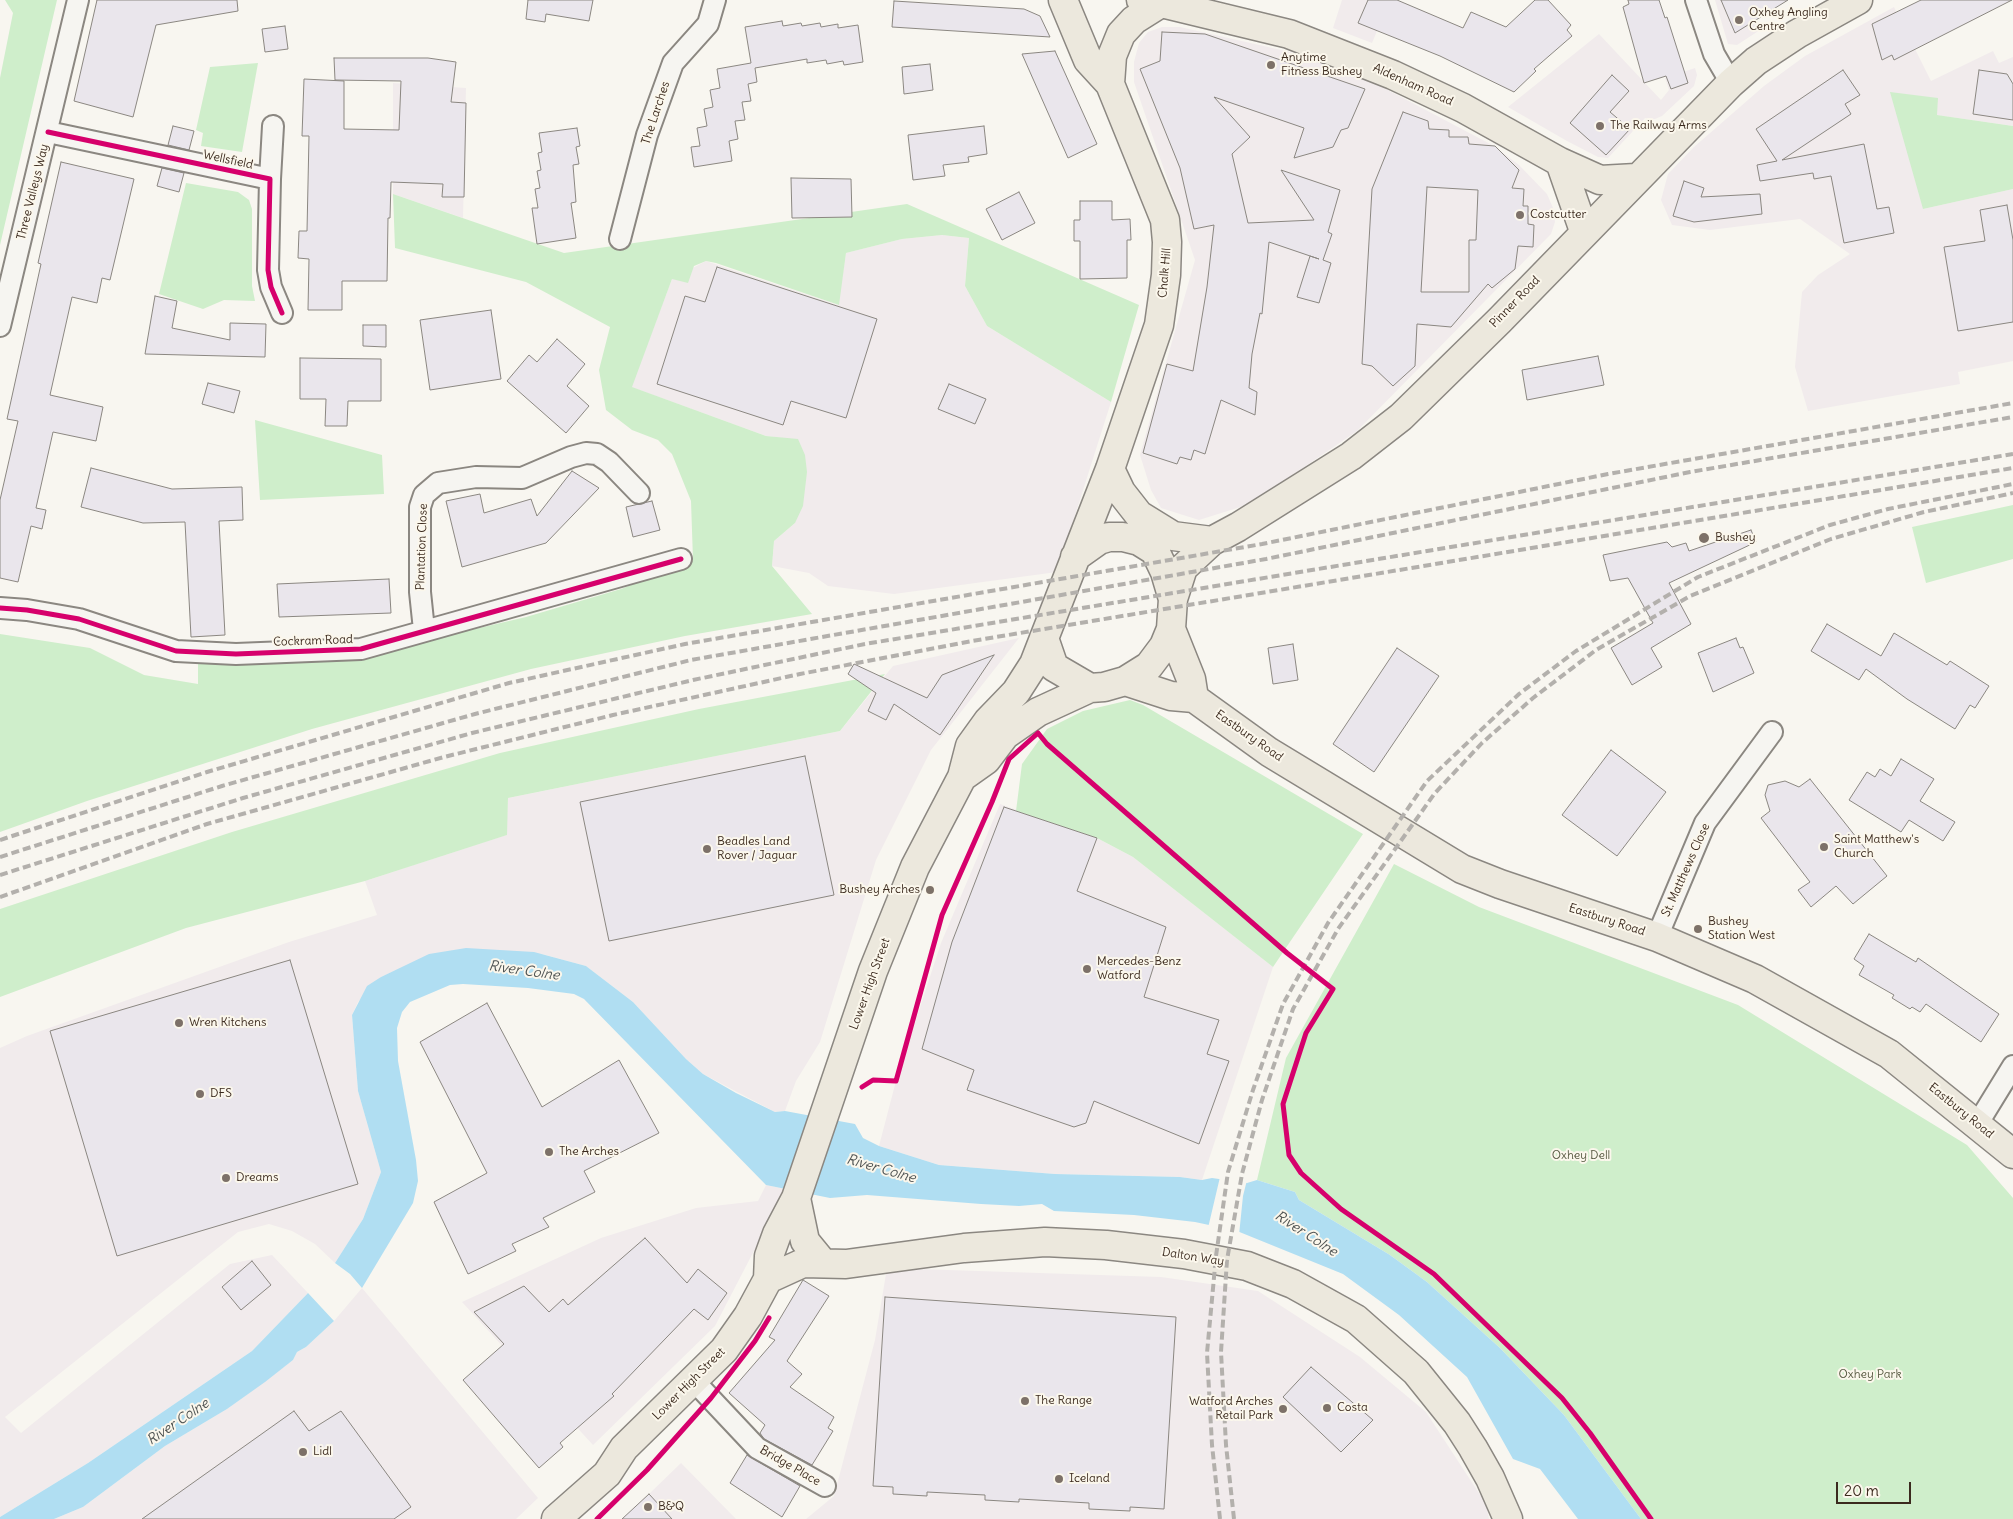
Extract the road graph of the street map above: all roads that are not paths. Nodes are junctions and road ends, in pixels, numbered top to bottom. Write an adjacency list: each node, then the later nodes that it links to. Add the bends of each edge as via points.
1 (78, 0): 10 (street, Three Valleys Way)
2 (715, 0): 15 (street, The Larches, via 708,24 673,62 648,135)
3 (1063, 0): 8 (main road, Chalk Hill, via 1088,60)
4 (1696, 0): 7 (street, via 1714,54)
5 (1858, 0): 7 (main road, Pinner Road, via 1797,34 1756,61)
6 (1151, 1): 8 (main road, via 1121,34 1112,56); 11 (main road, Aldenham Road, via 1289,34 1376,68 1463,108)
7 (1731, 83): 12 (main road, Pinner Road)
8 (1110, 84): 18 (main road, Chalk Hill, via 1158,199 1165,220 1167,242 1159,325)
9 (273, 126): 13 (street, Wellsfield)
10 (48, 132): 13 (street, Wellsfield); 17 (street, Three Valleys Way)
11 (1560, 162): 12 (main road, Aldenham Road, via 1600,180); 14 (main road)
12 (1636, 178): 14 (main road, Pinner Road)
13 (270, 179): 16 (street, Wellsfield, via 268,270)
14 (1584, 231): 20 (main road, Pinner Road, via 1499,321 1401,416 1344,461)
15 (620, 239)
16 (282, 313)
17 (1, 318)
18 (1110, 469): 20 (main road, via 1121,492 1138,515 1172,536); 21 (main road, Chalk Hill)
19 (639, 493): 26 (street, Plantation Close, via 597,454 571,457 522,478 476,476 438,483 424,495 420,507 420,592)
20 (1212, 541): 23 (main road, Pinner Road, via 1183,568)
21 (1075, 557): 23 (main road, via 1099,540 1122,537 1139,541 1155,551); 27 (main road)
22 (680, 559): 26 (street, Cockram Road)
23 (1173, 599): 25 (main road)
24 (0, 608): 26 (street, Cockram Road, via 79,619 176,651 236,654 361,649)
25 (1171, 629): 28 (main road, via 1164,646 1149,666); 30 (main road, via 1191,679)
26 (424, 630)
27 (1044, 638): 29 (main road, via 1054,667); 32 (main road, Lower High Street, via 1034,664 1016,692 988,721 970,746)
28 (1125, 681): 29 (main road); 30 (main road, Eastbury Road, via 1171,696)
29 (1090, 688): 32 (main road, Lower High Street, via 1025,720 1005,735 986,760)
30 (1194, 698): 33 (main road, Eastbury Road, via 1269,752 1447,861 1500,884)
31 (1772, 732): 33 (street, St. Matthews Close, via 1705,823)
32 (962, 777): 37 (main road, Lower High Street, via 915,867 873,971)
33 (1657, 937): 35 (main road, Eastbury Road, via 1755,979 1890,1054)
34 (2013, 1066): 35 (street)
35 (1978, 1124): 36 (main road, Eastbury Road)
36 (2013, 1154)
37 (796, 1198): 38 (main road, via 805,1240); 39 (main road, Lower High Street, via 769,1256)
38 (824, 1263): 39 (main road, Dalton Way, via 803,1263); 43 (main road, Dalton Way, via 846,1264 964,1248 1045,1242 1184,1254 1256,1270 1293,1284 1356,1319 1416,1372 1465,1436 1490,1478)
39 (768, 1279): 40 (main road, Lower High Street, via 724,1350)
40 (694, 1381): 41 (street, Bridge Place, via 757,1448); 42 (main road, Lower High Street, via 624,1448 607,1474)
41 (825, 1486)
42 (556, 1519)
43 (1508, 1519)

